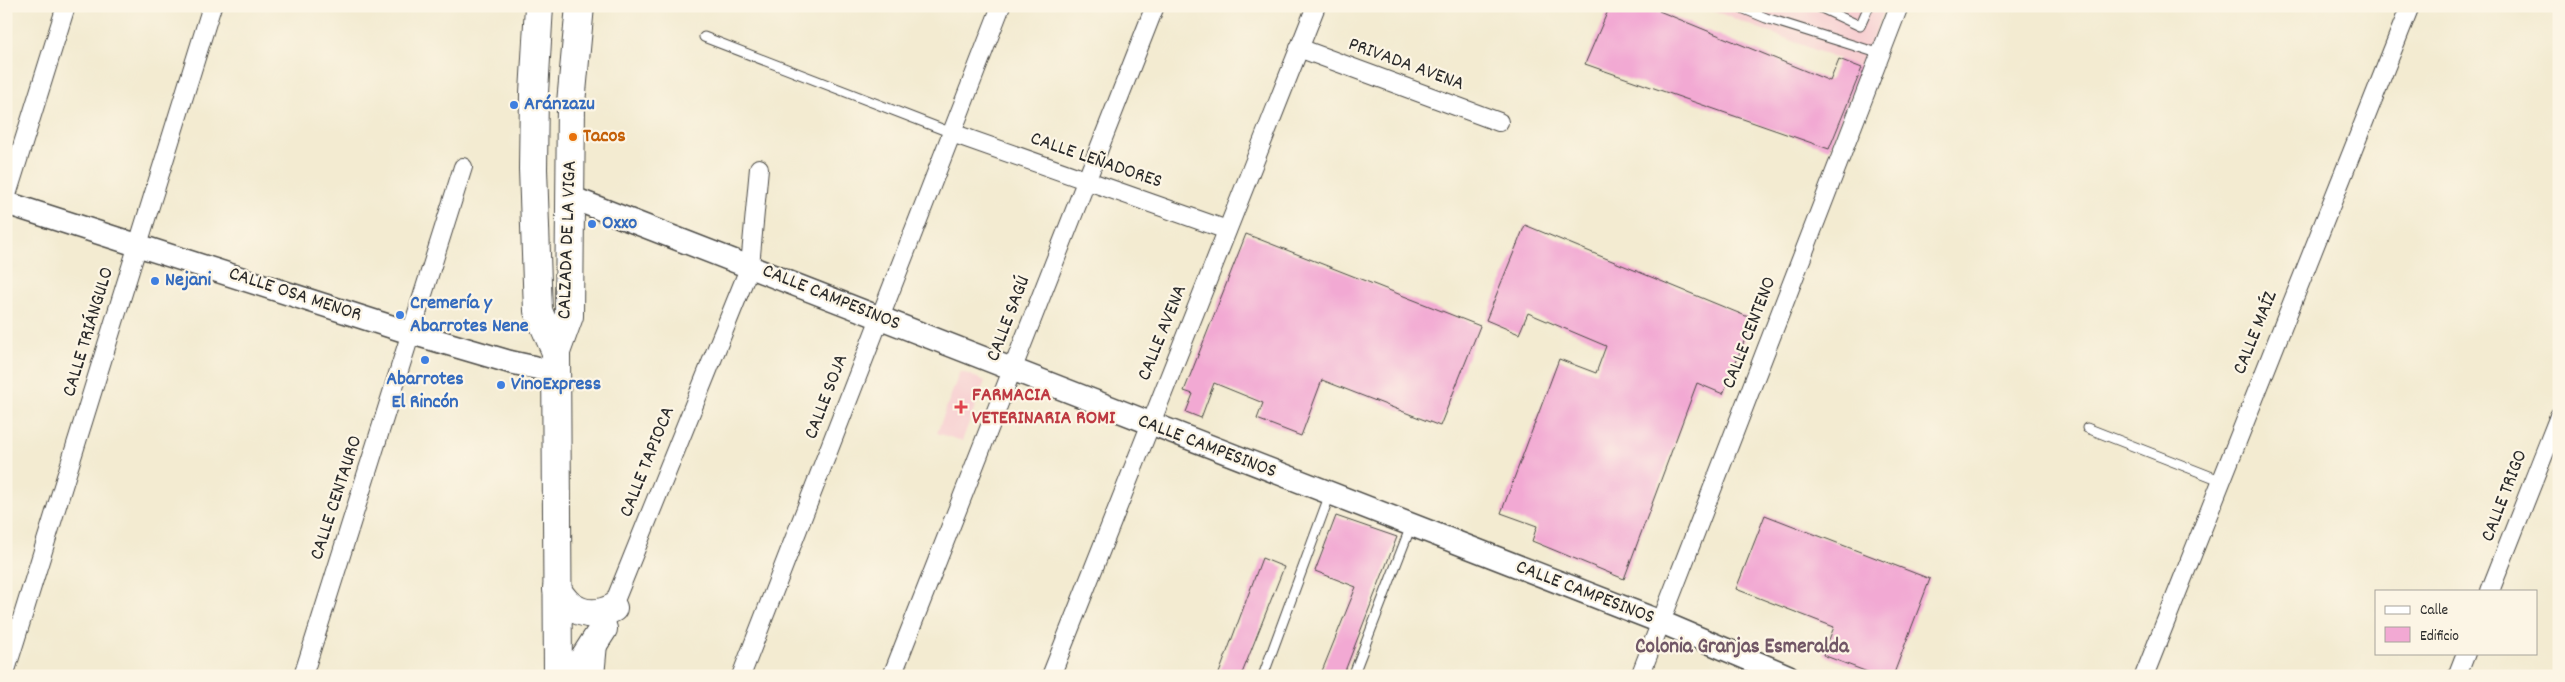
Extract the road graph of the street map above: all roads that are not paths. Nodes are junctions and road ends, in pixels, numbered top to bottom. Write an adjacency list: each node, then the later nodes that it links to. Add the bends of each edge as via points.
1 (66, 6): 22 (street)
2 (212, 6): 25 (street, CALLE TRIÁNGULO)
3 (540, 6): 29 (main road, CALZADA DE LA VIGA, via 533,169 538,311)
4 (580, 6): 21 (main road, CALZADA DE LA VIGA, via 571,103)
5 (1001, 6): 17 (street, CALLE SOJA)
6 (1155, 6): 20 (street, CALLE SAGÚ)
7 (1316, 6): 14 (street, CALLE AVENA)
8 (1738, 6): 15 (lane)
9 (1817, 6): 10 (lane, via 1860,26)
10 (1869, 6)
11 (1899, 6): 15 (street, CALLE CENTENO)
12 (2410, 6): 34 (street, CALLE MAÍZ)
13 (704, 37): 17 (lane)
14 (1299, 48): 16 (street, PRIVADA AVENA); 24 (street, CALLE AVENA)
15 (1880, 54): 40 (street, CALLE CENTENO)
16 (1499, 122)
17 (952, 133): 20 (street, CALLE LEÑADORES); 27 (street, CALLE SOJA)
18 (463, 168): 28 (street, CALLE CENTAURO)
19 (759, 168): 26 (street, CALLE TAPIOCA)
20 (1086, 180): 24 (street, CALLE LEÑADORES); 30 (street, CALLE SAGÚ)
21 (570, 197): 26 (street, CALLE CAMPESINOS); 29 (main road, CALZADA DE LA VIGA, via 569,316)
22 (6, 198)
23 (6, 203): 25 (street, CALLE OSA MENOR)
24 (1227, 230): 32 (street, CALLE AVENA)
25 (138, 245): 28 (street, CALLE OSA MENOR); 42 (street, CALLE TRIÁNGULO)
26 (750, 266): 27 (street, CALLE CAMPESINOS); 39 (street, CALLE TAPIOCA)
27 (880, 318): 30 (street, CALLE CAMPESINOS); 47 (street, CALLE SOJA)
28 (411, 333): 29 (street, CALLE OSA MENOR, via 510,362); 43 (street, CALLE CENTAURO)
29 (556, 362): 37 (main road, CALZADA DE LA VIGA)
30 (1012, 370): 32 (street, CALLE CAMPESINOS); 48 (street, CALLE SAGÚ)
31 (2559, 416): 38 (street, CALLE TRIGO)
32 (1150, 424): 35 (street, CALLE CAMPESINOS); 49 (street, CALLE AVENA)
33 (2086, 428): 34 (lane)
34 (2220, 480): 54 (street, CALLE MAÍZ)
35 (1330, 494): 36 (street, CALLE CAMPESINOS); 50 (lane)
36 (1411, 526): 40 (street, CALLE CAMPESINOS); 51 (lane)
37 (557, 589): 39 (main road, via 567,604 584,613 599,614); 44 (main road, CALZADA DE LA VIGA)
38 (2490, 590)
39 (608, 619): 45 (main road, via 583,660); 46 (street, CALLE TAPIOCA, via 596,655)
40 (1661, 622): 52 (street, CALLE CENTENO); 53 (street, CALLE CAMPESINOS)
41 (2466, 654): 55 (street)
42 (6, 670)
43 (302, 676)
44 (558, 676)
45 (569, 676)
46 (595, 676)
47 (741, 676)
48 (892, 676)
49 (1051, 676)
50 (1263, 676)
51 (1353, 676)
52 (1640, 676)
53 (1788, 676)
54 (2144, 676)
55 (2457, 676)

